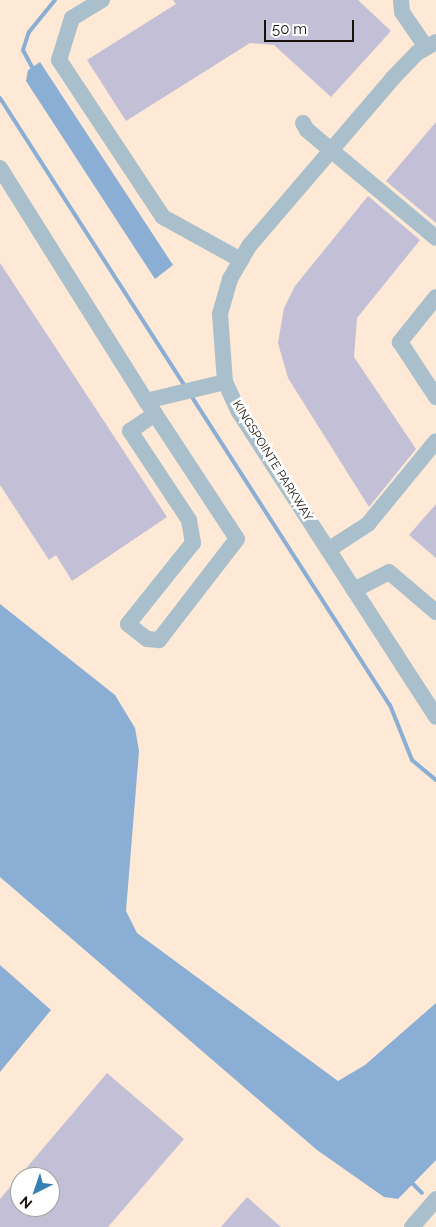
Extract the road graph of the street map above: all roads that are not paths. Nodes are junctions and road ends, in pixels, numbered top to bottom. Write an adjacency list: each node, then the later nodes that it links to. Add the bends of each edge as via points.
1 (102, 0): 8 (street, via 72,18 59,60 163,217)
2 (401, 0): 3 (street, via 402,12)
3 (431, 44): 5 (street, KINGSPOINTE PARKWAY, via 393,78)
4 (303, 124): 5 (street)
5 (331, 150): 7 (street); 8 (street, KINGSPOINTE PARKWAY, via 249,246)
6 (0, 168): 12 (street)
7 (436, 238)
8 (241, 260): 10 (street, KINGSPOINTE PARKWAY, via 230,279 220,314)
9 (436, 297): 11 (street, via 400,342)
10 (225, 382): 12 (street); 15 (street, KINGSPOINTE PARKWAY, via 239,412)
11 (436, 397)
12 (146, 400): 13 (street)
13 (155, 414): 13 (street, via 237,539 159,640 147,639 128,624 193,543 188,520 130,431)
14 (436, 441): 15 (street, via 368,524)
15 (328, 550): 16 (street, KINGSPOINTE PARKWAY)
16 (354, 590): 17 (street, via 389,572); 18 (street, KINGSPOINTE PARKWAY)
17 (436, 612)
18 (436, 717)
19 (436, 1199): 20 (street)
20 (412, 1227)

